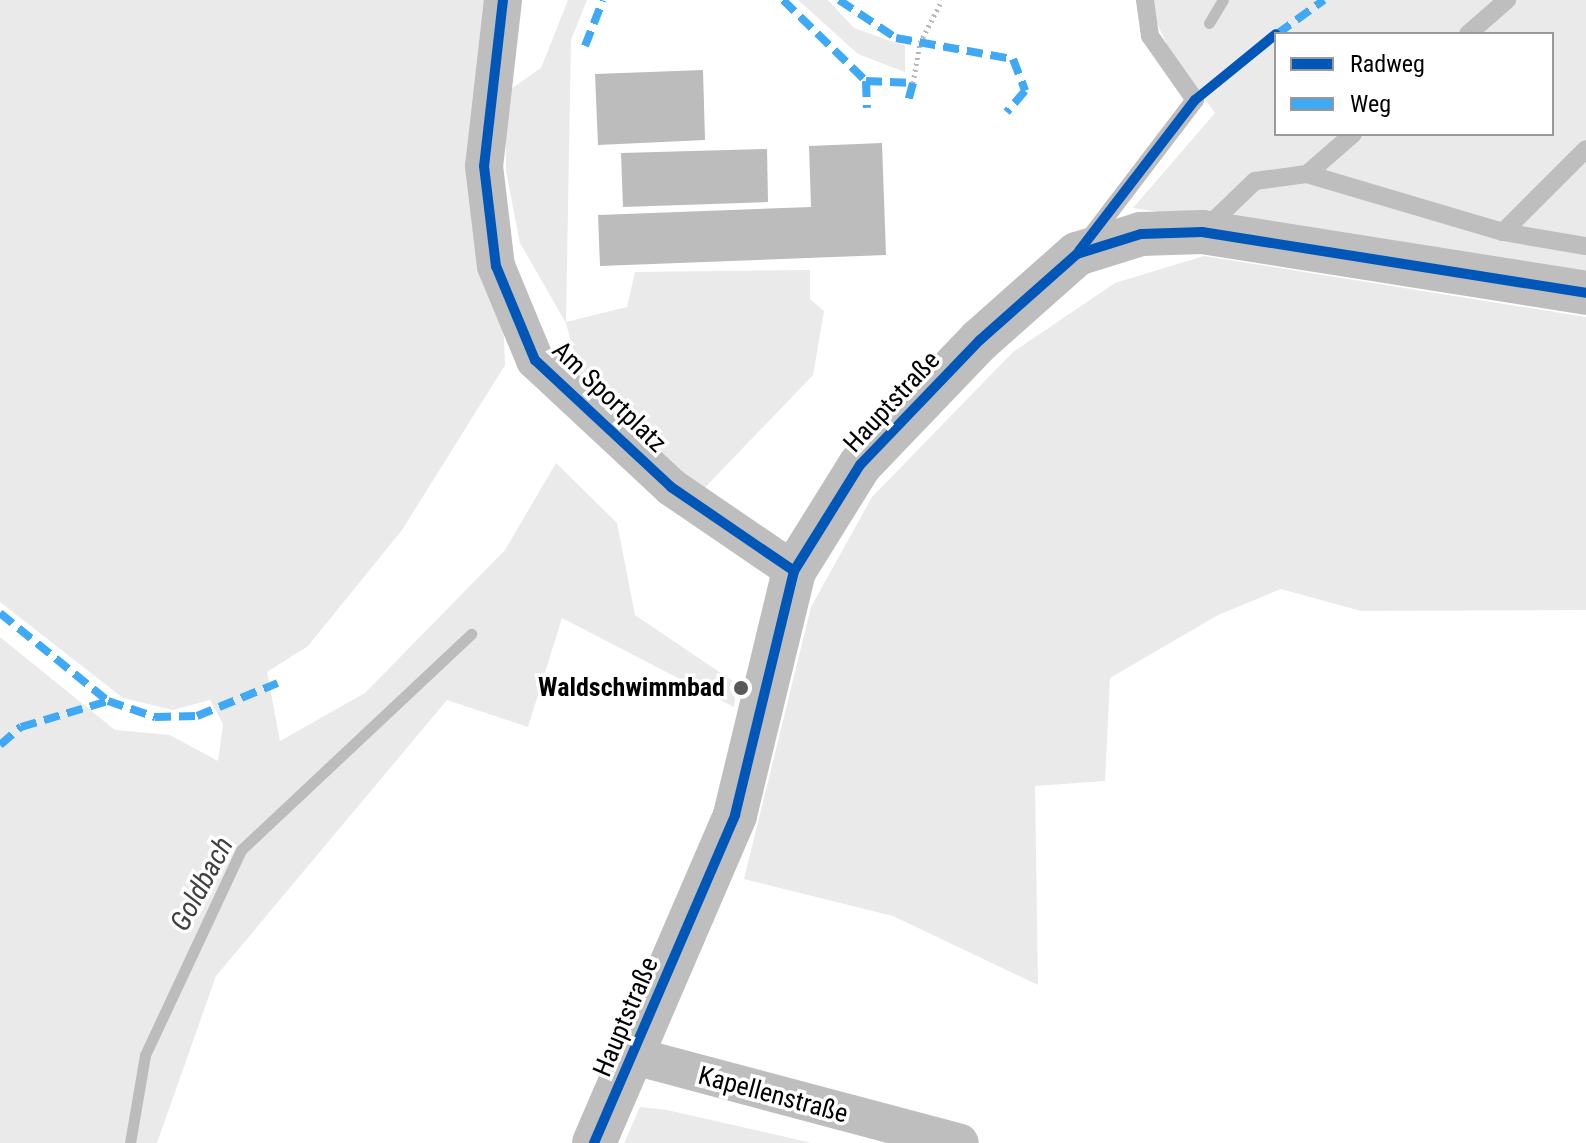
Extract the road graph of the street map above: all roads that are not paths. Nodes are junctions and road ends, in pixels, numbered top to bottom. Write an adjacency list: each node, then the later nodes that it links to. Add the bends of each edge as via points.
1 (503, 0): 13 (street, Am Sportplatz, via 484,166 496,266 535,360 671,487)
2 (1145, 0): 11 (lane, via 1150,36 1195,100)
3 (1507, 0): 4 (lane)
4 (1470, 32)
5 (1351, 136): 7 (lane)
6 (1586, 149): 9 (lane)
7 (1307, 174): 8 (lane, via 1255,181); 9 (lane)
8 (1202, 232): 11 (street, Hauptstraße, via 1141,234); 12 (street, Hauptstraße)
9 (1503, 232): 10 (lane)
10 (1586, 246)
11 (1077, 254): 13 (street, Hauptstraße, via 980,340 860,465)
12 (1586, 293)
13 (794, 571): 14 (street, Hauptstraße, via 735,815)
14 (634, 1056): 15 (street, Hauptstraße); 16 (street, Kapellenstraße)
15 (594, 1143)
16 (960, 1143)

